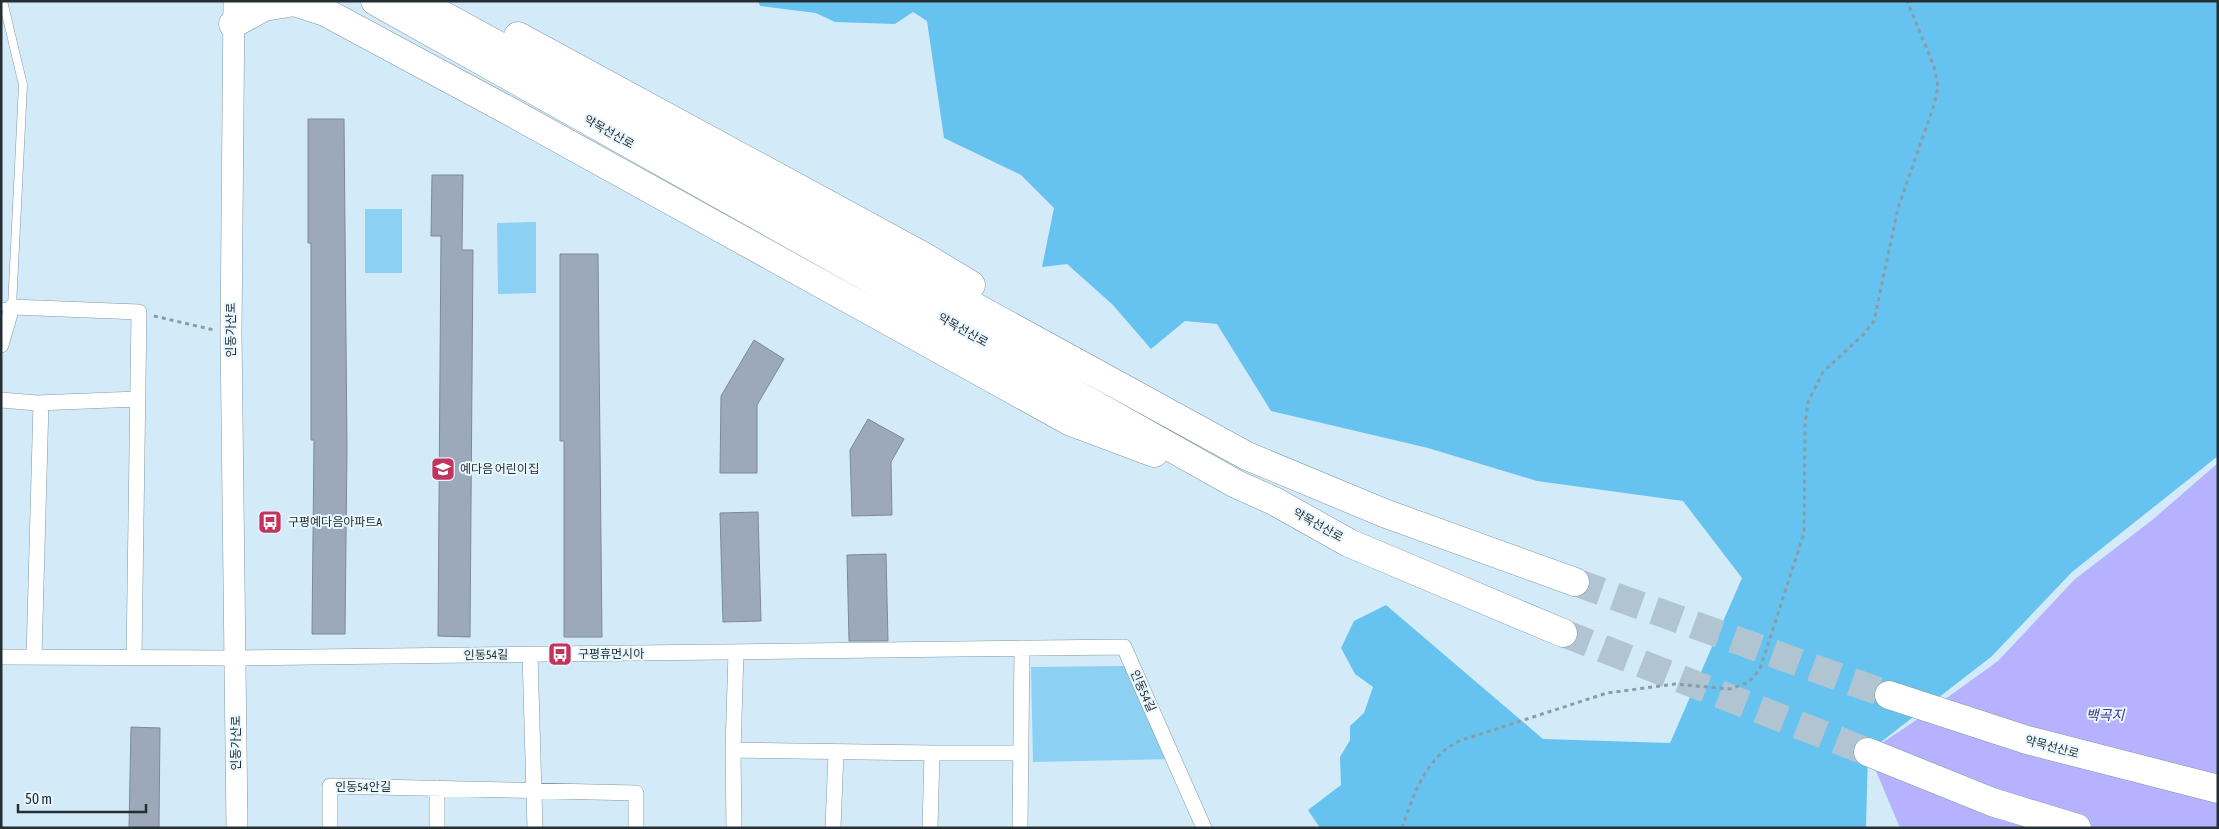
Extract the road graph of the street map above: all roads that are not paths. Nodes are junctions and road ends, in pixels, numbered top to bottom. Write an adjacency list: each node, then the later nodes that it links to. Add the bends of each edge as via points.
1 (3, 1): 8 (lane, via 23,85)
2 (375, 1): 7 (highway, 약목선산로)
3 (417, 1): 7 (highway, 약목선산로)
4 (455, 1): 13 (highway, via 923,256)
5 (316, 7): 6 (highway, via 294,2 264,8); 14 (highway, via 1071,422)
6 (232, 9): 23 (main road, 인동가산로, via 231,334)
7 (592, 111): 13 (highway, 약목선산로); 14 (highway, 약목선산로)
8 (6, 307): 9 (street); 10 (street, via 139,312)
9 (1, 345)
10 (137, 399): 12 (street); 22 (street)
11 (1, 400): 12 (street)
12 (41, 403): 21 (street)
13 (1247, 456): 15 (highway, 약목선산로, via 1384,513)
14 (1236, 484): 16 (highway, 약목선산로, via 1274,501 1349,543)
15 (1575, 582)
16 (1563, 633)
17 (1022, 648): 18 (street, 인동54길); 29 (street); 42 (street, 인동54길, via 1124,647)
18 (736, 652): 19 (street, 인동54길); 25 (street)
19 (530, 654): 23 (street, 인동54길); 32 (street)
20 (1, 656): 21 (street)
21 (34, 657): 22 (street)
22 (134, 658): 23 (street)
23 (235, 658): 33 (main road, 인동가산로)
24 (1889, 695): 31 (highway, 약목선산로, via 2027,740)
25 (733, 750): 26 (street); 38 (street)
26 (836, 752): 28 (street); 39 (street)
27 (1868, 752): 43 (highway, via 1992,802)
28 (932, 753): 29 (street); 40 (street)
29 (1021, 753): 41 (street)
30 (437, 788): 32 (street, 인동54안길); 34 (street, 인동54안길, via 330,786); 35 (street)
31 (2218, 789)
32 (535, 790): 36 (street); 37 (street, 인동54안길, via 636,793)
33 (237, 828)
34 (330, 828)
35 (437, 828)
36 (535, 828)
37 (636, 828)
38 (734, 828)
39 (833, 828)
40 (930, 828)
41 (1020, 828)
42 (1204, 828)
43 (2077, 828)

